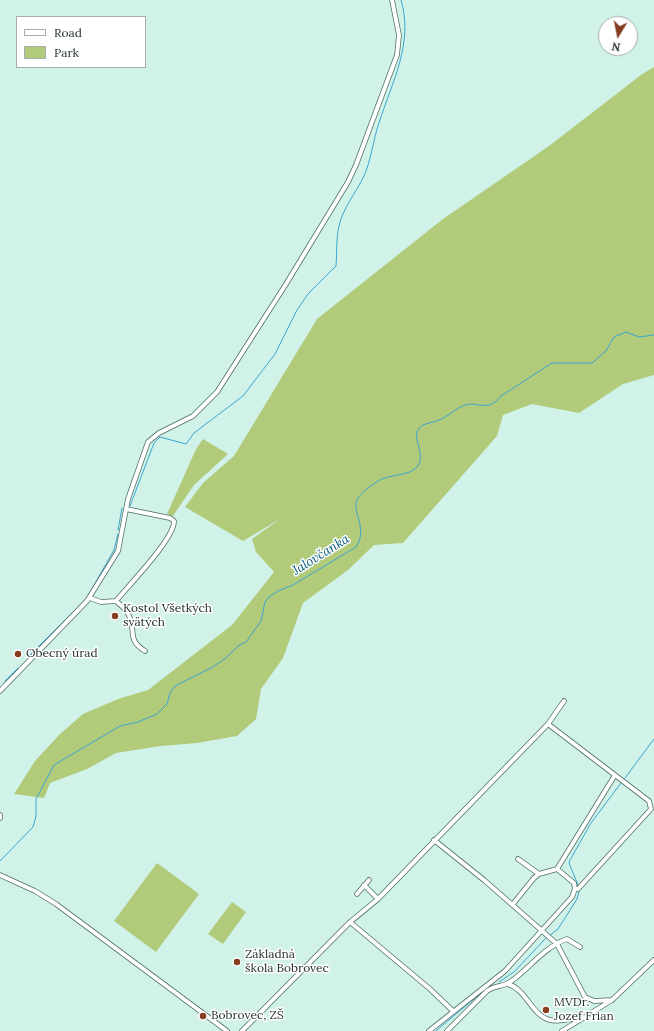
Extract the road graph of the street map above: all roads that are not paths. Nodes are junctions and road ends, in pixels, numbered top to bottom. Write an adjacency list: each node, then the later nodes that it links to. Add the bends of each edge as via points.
1 (392, 0): 2 (street, via 398,27 397,55 351,176 217,392 193,416 159,432 148,442)
2 (126, 509): 3 (street, via 118,551); 4 (street, via 170,518 174,521 174,527 164,544)
3 (90, 598): 4 (street, via 101,602); 6 (street)
4 (116, 601): 5 (street, via 127,611 136,646)
5 (145, 651)
6 (0, 691)
7 (564, 701): 8 (street)
8 (548, 724): 9 (street); 12 (street)
9 (615, 775): 14 (street); 19 (street, via 649,801 651,809 590,877)
10 (0, 815): 11 (street)
11 (0, 818)
12 (434, 840): 21 (street); 22 (street)
13 (518, 859): 15 (street)
14 (557, 869): 15 (street); 19 (street, via 574,883)
15 (539, 874): 22 (street)
16 (0, 875): 33 (street, via 56,904)
17 (368, 880): 18 (street)
18 (364, 885): 20 (street); 21 (street)
19 (575, 889): 24 (street, via 572,897)
20 (357, 894)
21 (378, 899): 23 (street)
22 (513, 904): 24 (street)
23 (350, 922): 31 (street, via 430,989); 34 (street)
24 (544, 933): 25 (street); 28 (street)
25 (557, 944): 26 (street, via 566,939); 29 (street); 30 (street, via 585,997 594,1001)
26 (580, 947)
27 (654, 960): 30 (street)
28 (493, 984): 29 (street); 31 (street); 36 (street)
29 (508, 984): 32 (street, via 518,990 546,1019 553,1021)
30 (612, 1000): 32 (street)
31 (453, 1012): 35 (street)
32 (585, 1018): 37 (street)
33 (227, 1031)
34 (242, 1031)
35 (429, 1031)
36 (447, 1031)
37 (562, 1031)

